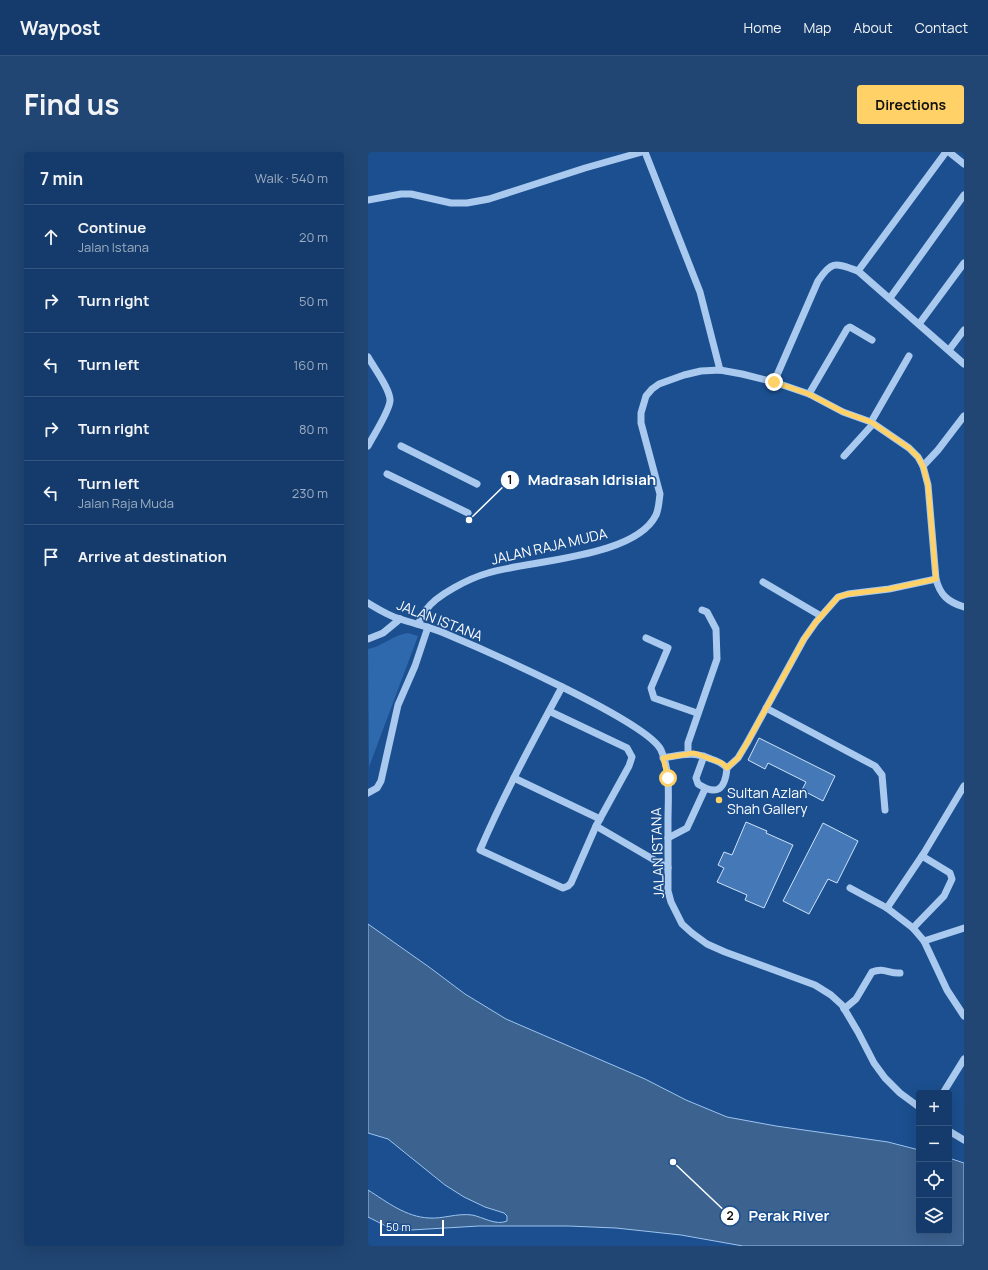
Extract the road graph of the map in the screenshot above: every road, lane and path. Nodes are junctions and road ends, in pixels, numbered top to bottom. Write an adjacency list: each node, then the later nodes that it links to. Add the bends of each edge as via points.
1 (642, 152): 7 (street, via 467,204 411,194)
2 (646, 152): 18 (street, via 700,292)
3 (946, 152): 9 (street)
4 (949, 152): 5 (street)
5 (964, 164)
6 (964, 195): 10 (street)
7 (368, 200)
8 (964, 263): 11 (street)
9 (858, 271): 10 (street); 19 (street, via 841,265 833,265 826,269 818,281)
10 (890, 298): 11 (street)
11 (919, 324): 14 (street)
12 (964, 330): 14 (street)
13 (872, 340): 20 (street, via 850,327 847,328)
14 (949, 350): 17 (street)
15 (909, 356): 22 (street)
16 (368, 357): 23 (street, via 389,395 390,402)
17 (964, 364)
18 (720, 370): 19 (street, JALAN RAJA MUDA); 37 (street, JALAN RAJA MUDA, via 701,371 670,380 652,389 646,396 641,423 660,494 656,515 642,531 630,539 601,550 488,573 466,582 439,598 426,610)
19 (774, 382): 20 (street, JALAN RAJA MUDA)
20 (809, 394): 22 (street, JALAN RAJA MUDA, via 843,412)
21 (964, 416): 26 (street)
22 (872, 423): 25 (street); 26 (street, JALAN RAJA MUDA, via 909,448)
23 (368, 446)
24 (401, 446): 28 (street)
25 (844, 456)
26 (923, 466): 30 (street, JALAN RAJA MUDA, via 928,485)
27 (387, 474): 29 (street)
28 (477, 484)
29 (468, 513)
30 (936, 579): 33 (street, JALAN RAJA MUDA, via 939,589 946,597 954,604); 35 (street, via 838,597)
31 (762, 582): 35 (street)
32 (368, 603): 36 (street, JALAN ISTANA)
33 (964, 606)
34 (702, 610): 44 (street, via 707,612 716,629 717,658)
35 (821, 616): 42 (street, via 804,639)
36 (400, 619): 37 (street, JALAN ISTANA); 40 (street, via 383,633)
37 (418, 624): 38 (street, JALAN ISTANA)
38 (428, 627): 41 (street, JALAN ISTANA); 52 (street, via 398,705 381,780 378,788)
39 (646, 638): 44 (street, via 668,648 651,688 654,698)
40 (368, 640)
41 (562, 687): 43 (street); 47 (street, JALAN ISTANA, via 616,715 651,738 660,749)
42 (766, 708): 48 (street, via 741,753); 53 (street, via 875,766 882,776)
43 (549, 710): 49 (street); 54 (street, via 627,748 632,757)
44 (697, 713): 45 (street, via 688,743)
45 (688, 754): 46 (street); 47 (street)
46 (704, 756): 48 (street, via 722,763); 51 (street, via 696,778 698,784)
47 (663, 758): 55 (street, JALAN ISTANA, via 668,778)
48 (727, 768): 51 (street, via 721,787 715,791)
49 (514, 778): 54 (street); 54 (street, via 480,850 563,888 571,883)
50 (964, 786): 56 (street)
51 (705, 789): 55 (street, via 687,828)
52 (368, 793)
53 (885, 810)
54 (598, 822): 57 (street)
55 (668, 838): 57 (street, JALAN ISTANA)
56 (922, 856): 59 (street); 60 (street, via 950,873 952,879 944,896)
57 (668, 868): 64 (street, JALAN ISTANA, via 668,891 671,902 682,924 692,933 725,952 816,986 831,995)
58 (850, 888): 59 (street)
59 (887, 908): 60 (street)
60 (913, 928): 62 (street)
61 (964, 928): 62 (street)
62 (924, 942): 65 (street, via 947,990)
63 (900, 973): 64 (street, via 883,970 872,972 856,999)
64 (844, 1009): 68 (street, JALAN ISTANA, via 885,1078)
65 (964, 1016)
66 (964, 1059): 67 (street)
67 (945, 1090)
68 (916, 1105)
69 (952, 1133): 70 (street)
70 (964, 1140)

